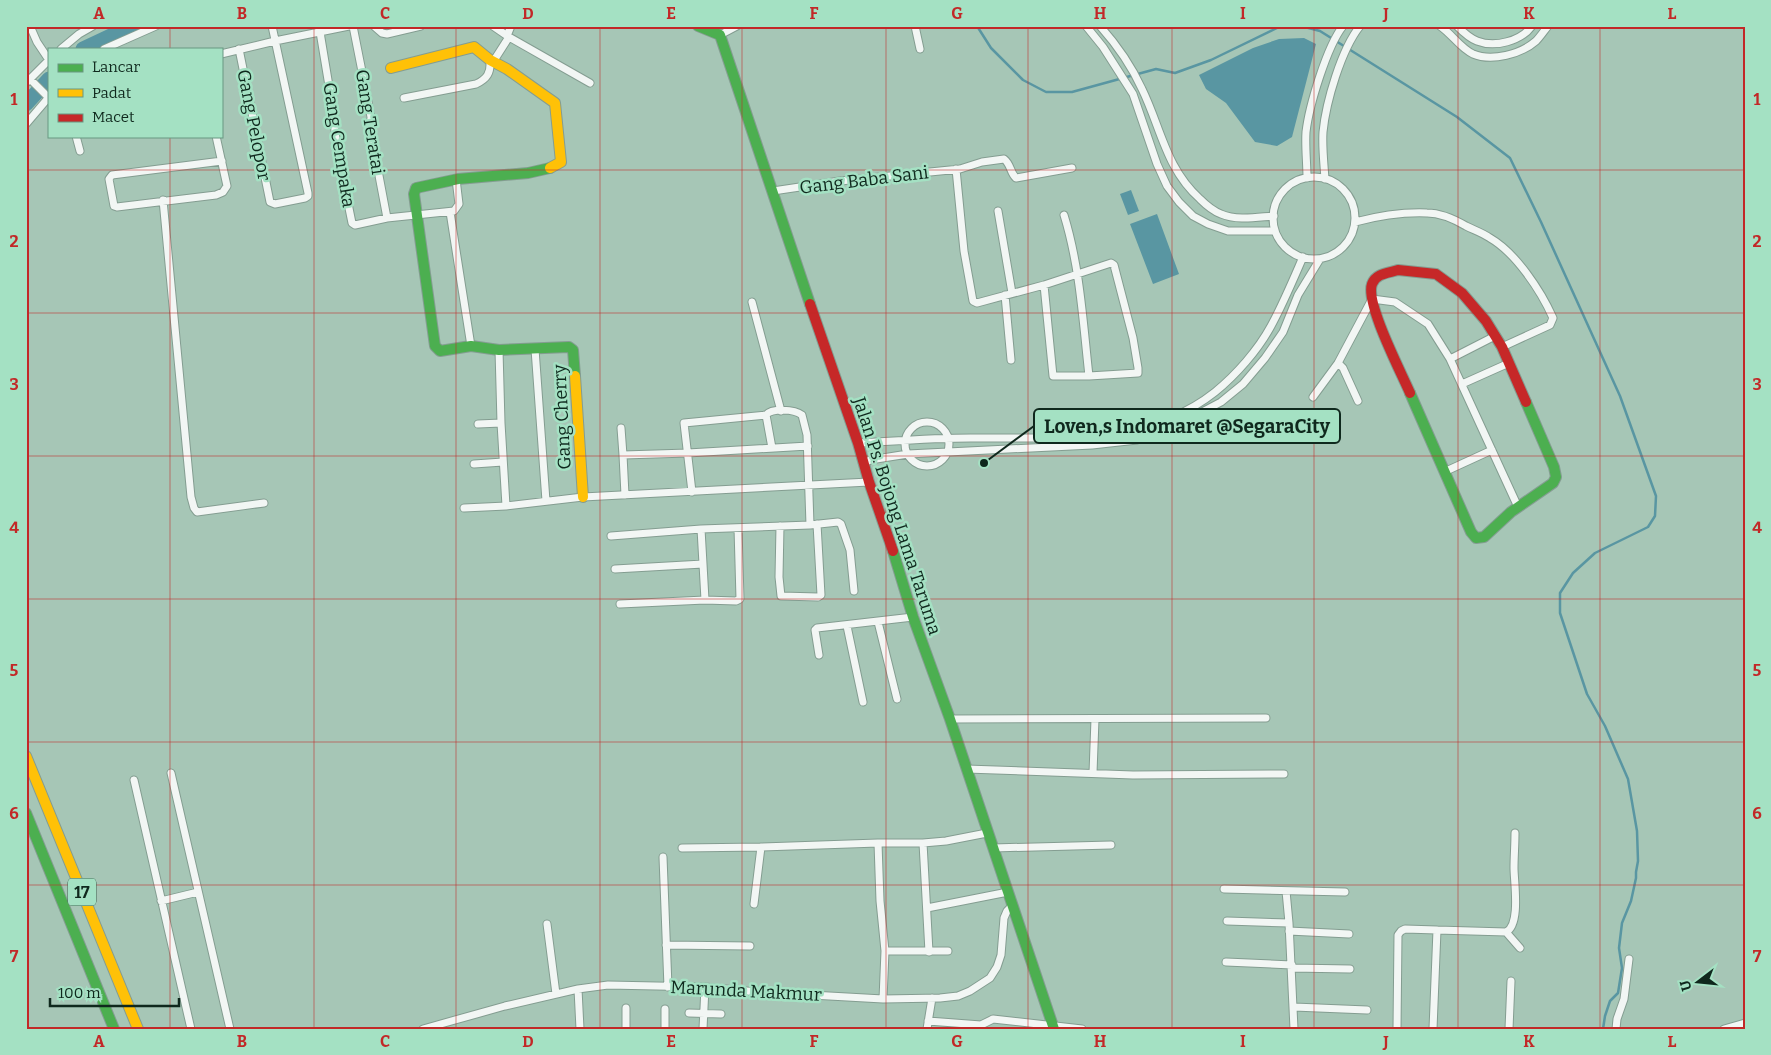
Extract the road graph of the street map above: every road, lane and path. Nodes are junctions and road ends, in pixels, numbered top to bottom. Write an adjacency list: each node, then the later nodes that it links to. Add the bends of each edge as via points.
1 (30, 26): 32 (street)
2 (91, 26): 27 (street)
3 (155, 26): 28 (street)
4 (272, 26): 26 (street)
5 (349, 26): 24 (street)
6 (353, 26): 57 (street, Gang Teratai)
7 (374, 26): 22 (street, via 382,33)
8 (421, 26): 22 (street)
9 (493, 26): 25 (street)
10 (511, 26): 25 (street)
11 (698, 26): 23 (main road)
12 (737, 26): 23 (street)
13 (915, 26): 30 (street)
14 (1086, 26): 59 (street, via 1103,46 1133,94 1157,164 1179,202 1193,216 1228,231)
15 (1100, 26): 56 (street, via 1142,89 1182,181 1222,215 1246,218)
16 (1343, 26): 47 (street, via 1332,44 1316,88 1306,131)
17 (1360, 26): 49 (street, via 1340,64 1330,94 1323,132)
18 (1440, 26): 21 (street, via 1473,54 1495,56 1526,48)
19 (1457, 26): 20 (street, via 1467,36 1488,43 1517,39)
20 (1532, 26)
21 (1548, 26)
22 (406, 28)
23 (721, 31): 50 (main road, Jalan Ps. Bojong Lama Taruma)
24 (320, 32): 26 (street); 57 (street, Gang Cempaka, via 350,219 355,225)
25 (508, 37): 34 (street); 37 (street)
26 (275, 40): 29 (street); 29 (street, Gang Pelopor, via 308,193 306,198 275,204 270,201)
27 (62, 48)
28 (106, 48)
29 (239, 49): 31 (street)
30 (920, 49)
31 (222, 54)
32 (48, 58)
33 (48, 61): 36 (street)
34 (492, 61): 35 (main road, via 474,47 469,47); 39 (street, via 489,73 482,81); 48 (main road, via 554,102 561,162 553,168 521,174)
35 (391, 68)
36 (30, 82): 38 (street)
37 (590, 83)
38 (48, 97): 40 (street)
39 (404, 98)
40 (26, 124)
41 (77, 138): 43 (street)
42 (216, 138): 44 (street)
43 (80, 151)
44 (222, 161): 51 (street, via 227,186 223,192 216,196); 51 (street, via 109,177 114,206)
45 (1072, 168): 46 (street, Gang Baba Sani, via 1016,178 1004,159)
46 (956, 169): 50 (street, Gang Baba Sani); 64 (street, via 972,300 978,302)
47 (1307, 178): 49 (street); 56 (street, via 1281,194)
48 (456, 179): 53 (street, via 459,204); 54 (main road, via 416,188)
49 (1325, 179): 58 (street, via 1336,184 1348,196)
50 (773, 191): 87 (main road, Jalan Ps. Bojong Lama Taruma)
51 (163, 200): 105 (street, via 194,508 197,512)
52 (998, 211): 64 (street)
53 (450, 212): 54 (street); 68 (street)
54 (417, 214): 57 (street); 68 (main road, Gang Cherry, via 435,346 440,351)
55 (1064, 215): 62 (street)
56 (1274, 216): 59 (street)
57 (387, 218)
58 (1355, 222): 61 (street, via 1344,247); 69 (street, via 1374,217 1428,213 1450,217 1492,238 1535,285 1553,318 1550,325)
59 (1275, 231): 60 (street, via 1287,248)
60 (1303, 257): 61 (street); 85 (street, via 1271,327 1254,350 1215,392 1188,410 1134,430 1087,437)
61 (1320, 259): 91 (street, via 1298,295 1283,332 1265,358 1243,384 1221,402 1192,418 1137,440)
62 (1078, 273): 63 (street); 76 (street); 76 (street, via 1113,263 1138,368 1136,374)
63 (1044, 285): 64 (street); 76 (street, via 1053,376)
64 (1009, 294): 73 (street)
65 (1372, 299): 67 (main road, via 1370,286 1382,274 1398,270 1436,274 1462,292); 72 (street, via 1395,302 1428,324); 74 (street); 98 (main road, via 1381,328)
66 (752, 302): 80 (street)
67 (1495, 336): 69 (main road); 72 (street)
68 (471, 346): 71 (main road, Gang Cherry)
69 (1502, 347): 75 (main road)
70 (535, 349): 71 (main road, Gang Cherry); 103 (main road, Gang Cherry, via 569,347 575,353); 104 (street)
71 (499, 350): 82 (street)
72 (1450, 359): 77 (street)
73 (1011, 360)
74 (1338, 363): 78 (street); 79 (street)
75 (1509, 363): 77 (street); 107 (main road, via 1556,477 1553,483)
76 (1089, 376)
77 (1462, 384): 90 (street)
78 (1313, 397)
79 (1358, 401)
80 (781, 411): 81 (street, via 769,412); 88 (street, via 796,411 802,415)
81 (766, 416): 89 (street); 92 (street, via 684,423)
82 (501, 423): 83 (street); 95 (street)
83 (478, 424)
84 (621, 428): 93 (street)
85 (949, 438): 86 (street); 86 (street, via 937,424 926,422 914,426); 91 (street)
86 (906, 440): 87 (street); 94 (street)
87 (858, 443): 97 (main road, Jalan Ps. Bojong Lama Taruma)
88 (808, 446): 89 (street); 100 (street)
89 (772, 448): 92 (street)
90 (1492, 450): 98 (street); 107 (street)
91 (948, 452): 94 (street); 94 (street, via 929,466 917,463)
92 (688, 453): 93 (street); 101 (street)
93 (624, 454): 102 (street)
94 (908, 454): 97 (street)
95 (503, 462): 96 (street); 106 (street)
96 (474, 464)
97 (863, 464): 99 (main road, Jalan Ps. Bojong Lama Taruma)
98 (1444, 472): 107 (main road, via 1476,538 1484,537)
99 (869, 482): 100 (street); 119 (main road, Jalan Ps. Bojong Lama Taruma)
100 (808, 485): 101 (street); 109 (street)
101 (692, 492): 102 (street)
102 (626, 494): 103 (street)
103 (583, 497): 104 (street)
104 (546, 501): 106 (street)
105 (264, 503)
106 (506, 506): 108 (street)
107 (1518, 507)
108 (464, 508)
109 (814, 525): 110 (street); 110 (street, via 821,595 818,597 781,596); 116 (street, via 842,524 850,550)
110 (780, 526): 111 (street)
111 (738, 528): 112 (street); 117 (street, via 740,599)
112 (701, 529): 113 (street); 114 (street)
113 (611, 536)
114 (703, 564): 115 (street); 117 (street)
115 (615, 569)
116 (854, 591)
117 (705, 600): 118 (street)
118 (620, 604)
119 (913, 617): 120 (street); 126 (main road, Jalan Ps. Bojong Lama Taruma)
120 (878, 622): 121 (street); 123 (street)
121 (847, 626): 122 (street, via 816,630); 124 (street)
122 (819, 655)
123 (896, 699)
124 (862, 702)
125 (1266, 718): 127 (street)
126 (950, 719): 127 (street); 129 (main road, Jalan Ps. Bojong Lama Taruma)
127 (1095, 719): 131 (street)
128 (26, 756): 187 (main road, 17)
129 (966, 769): 131 (street); 135 (main road, Jalan Ps. Bojong Lama Taruma)
130 (171, 773): 146 (street)
131 (1093, 773): 132 (street)
132 (1284, 774)
133 (134, 780): 149 (street)
134 (26, 813): 186 (main road, 17)
135 (987, 833): 138 (street); 142 (main road, Jalan Ps. Bojong Lama Taruma)
136 (1515, 833): 157 (street, via 1514,914 1511,928)
137 (878, 843): 138 (street); 140 (street); 162 (street)
138 (923, 843): 152 (street)
139 (1111, 845): 142 (street)
140 (761, 847): 141 (street); 150 (street)
141 (682, 848)
142 (993, 848): 147 (main road, Jalan Ps. Bojong Lama Taruma)
143 (663, 857): 159 (street)
144 (1224, 889): 145 (street)
145 (1286, 890): 148 (street); 155 (street)
146 (198, 892): 149 (street); 189 (street)
147 (1008, 892): 151 (main road, Jalan Ps. Bojong Lama Taruma); 152 (street)
148 (1345, 892)
149 (161, 901): 188 (street)
150 (754, 904)
151 (1012, 905): 174 (street, Marunda Makmur, via 1006,911 1001,955 990,978 958,996); 185 (main road, Jalan Ps. Bojong Lama Taruma)
152 (927, 908): 164 (street)
153 (1227, 921): 155 (street)
154 (547, 924): 173 (street)
155 (1289, 927): 158 (street); 167 (street)
156 (1437, 930): 157 (street); 197 (street, via 1406,929 1398,935); 198 (street)
157 (1506, 932): 161 (street)
158 (1350, 934)
159 (666, 946): 160 (street); 170 (street)
160 (750, 946)
161 (1520, 948)
162 (885, 951): 164 (street); 175 (street)
163 (948, 951): 164 (street)
164 (930, 952)
165 (1629, 959): 200 (street)
166 (1226, 962): 167 (street)
167 (1292, 967): 168 (street); 176 (street)
168 (1350, 969)
169 (1511, 981): 199 (street)
170 (668, 987): 171 (street, Marunda Makmur); 172 (street, Marunda Makmur, via 608,985)
171 (705, 987): 175 (street, Marunda Makmur); 181 (street)
172 (578, 989): 173 (street, Marunda Makmur); 191 (street)
173 (556, 994): 190 (street, Marunda Makmur)
174 (932, 998): 175 (street, Marunda Makmur); 184 (street)
175 (883, 999)
176 (1294, 1007): 179 (street); 196 (street)
177 (626, 1008): 192 (street)
178 (665, 1009): 193 (street)
179 (1367, 1010)
180 (689, 1013): 181 (street)
181 (704, 1013): 182 (street); 194 (street)
182 (722, 1014)
183 (1745, 1024): 201 (street)
184 (928, 1025): 185 (street, via 981,1024 993,1019)
185 (1054, 1028): 195 (street)
186 (114, 1029)
187 (138, 1029)
188 (191, 1029)
189 (230, 1029)
190 (423, 1029)
191 (580, 1029)
192 (626, 1029)
193 (665, 1029)
194 (703, 1029)
195 (1082, 1029)
196 (1294, 1029)
197 (1397, 1029)
198 (1433, 1029)
199 (1509, 1029)
200 (1616, 1029)
201 (1724, 1029)

